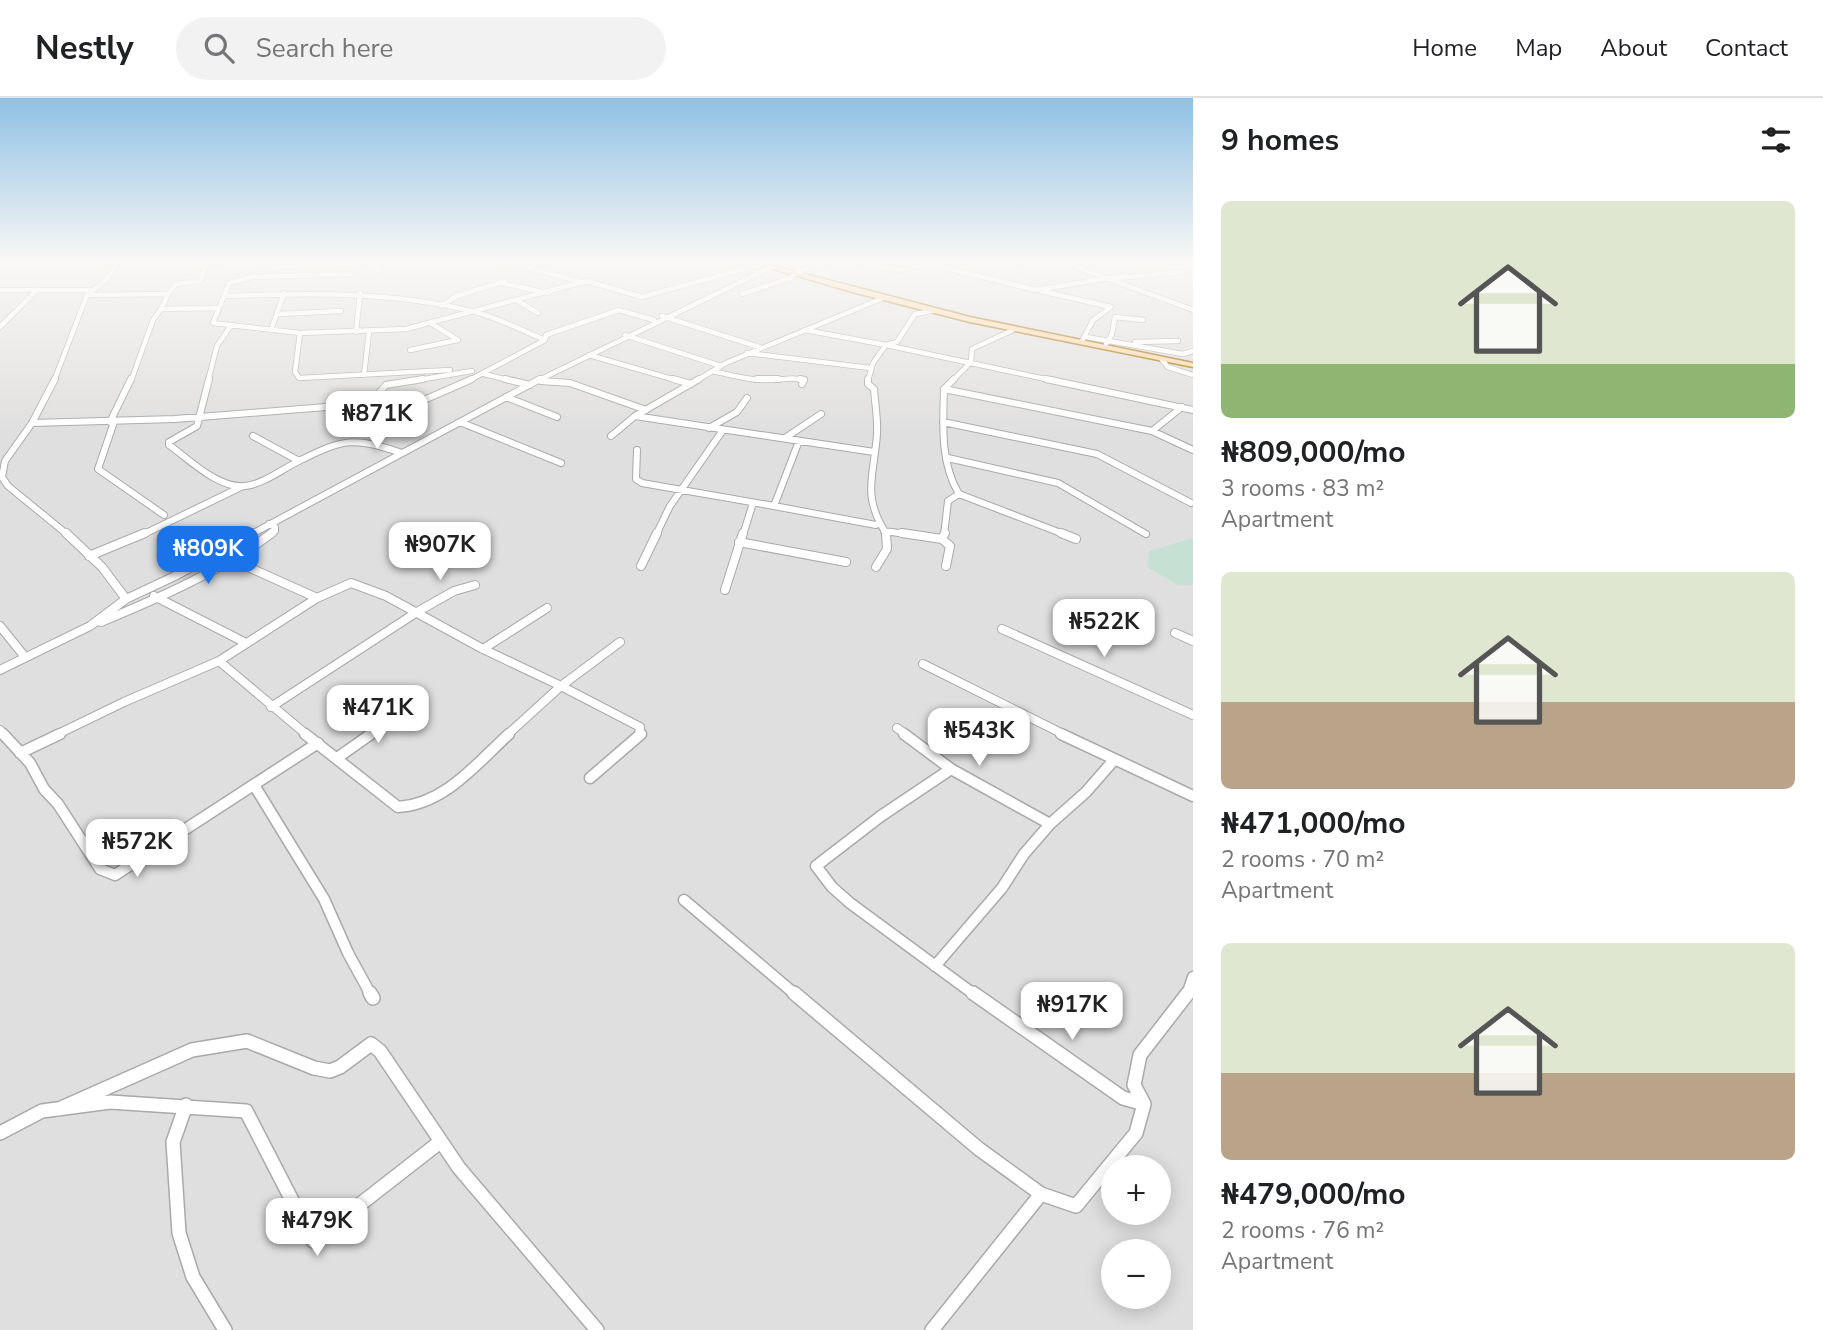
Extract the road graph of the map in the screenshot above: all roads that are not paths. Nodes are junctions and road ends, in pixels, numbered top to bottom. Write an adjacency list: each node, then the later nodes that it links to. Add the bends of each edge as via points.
1 (79, 318): 70 (street)
2 (154, 318): 67 (street)
3 (214, 318): 22 (street, via 213,323)
4 (276, 318): 23 (street)
5 (358, 318): 27 (street)
6 (453, 318): 21 (street)
7 (493, 318): 31 (street)
8 (597, 318): 31 (street, via 546,335)
9 (650, 318): 19 (street)
10 (657, 318): 19 (street)
11 (670, 318): 35 (street)
12 (832, 318): 24 (street)
13 (912, 318): 34 (street, via 897,342)
14 (964, 318): 25 (main road)
15 (980, 318): 30 (main road)
16 (1095, 318): 30 (street)
17 (1115, 318): 33 (street)
18 (1129, 318): 20 (street)
19 (654, 320): 29 (street)
20 (1143, 320)
21 (432, 324): 26 (street); 37 (street, via 458,340)
22 (230, 327): 23 (street); 64 (street, via 217,346)
23 (271, 330): 28 (street)
24 (803, 330): 34 (street); 35 (street)
25 (1013, 330): 42 (main road); 43 (street, via 972,349)
26 (369, 331): 27 (street); 50 (street)
27 (356, 332): 28 (street)
28 (300, 333): 50 (street, via 296,376)
29 (625, 335): 40 (street); 45 (street)
30 (1084, 339): 33 (main road)
31 (545, 340): 49 (street)
32 (1178, 341): 36 (street, via 1134,342)
33 (1107, 343): 36 (main road)
34 (886, 345): 43 (street); 46 (street)
35 (759, 347): 39 (street)
36 (1125, 347): 41 (main road)
37 (410, 351)
38 (1193, 351): 41 (street)
39 (746, 353): 45 (street); 46 (street)
40 (589, 355): 52 (street); 53 (street)
41 (1181, 357): 44 (main road)
42 (1162, 360): 44 (main road); 51 (street, via 1168,367)
43 (971, 362): 56 (street); 60 (street)
44 (1193, 363)
45 (721, 366): 48 (street)
46 (870, 368): 80 (street, via 877,432)
47 (472, 371): 49 (street); 50 (street); 64 (street, via 386,385 366,403)
48 (712, 371): 53 (street); 54 (street, via 770,380 792,377 804,380)
49 (483, 374): 55 (street); 59 (street)
50 (364, 375)
51 (1193, 375)
52 (539, 381): 55 (street); 61 (street, via 570,383)
53 (691, 384): 61 (street)
54 (802, 384)
55 (530, 385): 57 (street)
56 (944, 389): 69 (street); 73 (street)
57 (506, 397): 65 (street); 68 (street)
58 (747, 398): 71 (street, via 737,412)
59 (408, 407)
60 (1182, 407): 62 (street); 73 (street)
61 (646, 410): 66 (street)
62 (1193, 410)
63 (821, 414): 76 (street)
64 (198, 416): 67 (street); 86 (street, via 195,429 169,445 215,477)
65 (557, 416)
66 (635, 416): 71 (street); 75 (street)
67 (112, 422): 70 (street); 92 (street, via 98,468)
68 (460, 422): 81 (street); 84 (street)
69 (943, 422): 82 (street); 90 (street, via 1097,454)
70 (32, 423): 85 (street, via 5,461)
71 (709, 428): 72 (street)
72 (723, 430): 76 (street); 87 (street)
73 (1152, 430): 79 (street)
74 (253, 436): 83 (street)
75 (611, 436)
76 (785, 438): 77 (street)
77 (799, 441): 80 (street); 91 (street)
78 (637, 450): 87 (street, via 636,479)
79 (1193, 450)
80 (874, 452): 94 (street, via 871,481)
81 (402, 453): 83 (street, via 348,439); 93 (street)
82 (948, 458): 88 (street, via 951,483); 95 (street, via 1058,483)
83 (299, 461): 86 (street)
84 (561, 463)
85 (1, 482): 100 (street)
86 (242, 487): 100 (street)
87 (680, 491): 89 (street); 103 (street)
88 (959, 494): 96 (street, via 948,501); 97 (street)
89 (753, 503): 91 (street); 98 (street)
90 (1191, 503)
91 (774, 506): 94 (street)
92 (164, 515)
93 (269, 524): 99 (street); 101 (street, via 275,527 270,537)
94 (879, 528): 96 (street); 105 (street, via 887,534 887,549)
95 (1146, 534)
96 (942, 538): 104 (street, via 950,546)
97 (1076, 539)
98 (739, 541): 102 (street); 107 (street)
99 (215, 553): 101 (street); 108 (street)
100 (89, 556): 111 (street)
101 (229, 559): 109 (street); 110 (street)
102 (846, 562)
103 (641, 566)
104 (946, 566)
105 (876, 567)
106 (475, 585): 113 (street)
107 (725, 590)
108 (146, 591): 109 (street); 111 (street)
109 (158, 598): 115 (street); 120 (street)
110 (317, 598): 113 (street, via 351,583); 120 (street)
111 (127, 600): 115 (street)
112 (547, 608): 121 (street)
113 (417, 612): 121 (street); 127 (street)
114 (0, 626): 122 (street)
115 (90, 626): 122 (street)
116 (1002, 629): 129 (street)
117 (1175, 633): 118 (street)
118 (1193, 641)
119 (620, 642): 126 (street)
120 (246, 643): 123 (street)
121 (483, 649): 126 (street)
122 (25, 657): 125 (street)
123 (219, 662): 127 (street); 133 (street)
124 (923, 664): 135 (street)
125 (0, 670)
126 (561, 686): 134 (street, via 442,795 412,806 398,807); 137 (street, via 640,727 641,734)
127 (271, 707): 132 (street)
128 (403, 710): 134 (street)
129 (1193, 715)
130 (897, 728): 136 (street)
131 (0, 730): 133 (street)
132 (318, 743): 134 (street); 138 (street)
133 (20, 753): 138 (street, via 100,869 115,875)
134 (337, 758)
135 (1114, 760): 139 (street); 140 (street)
136 (951, 769): 140 (street); 142 (street, via 816,866 843,900)
137 (590, 778)
138 (254, 785): 144 (street, via 324,898)
139 (1193, 796)
140 (1050, 824): 142 (street)
141 (684, 900): 150 (street, via 979,1149)
142 (934, 967): 145 (street, via 1123,1098)
143 (1193, 977): 145 (street, via 1189,992 1140,1055 1134,1085)
144 (373, 998)
145 (1144, 1104): 150 (street, via 1136,1133 1076,1206)
146 (186, 1105): 147 (street, via 110,1102); 149 (street, via 246,1111 313,1241); 151 (street, via 173,1142 179,1233 193,1277)
147 (58, 1109): 148 (street, via 42,1111); 149 (street, via 192,1049 247,1041 330,1071 371,1044)
148 (0, 1133)
149 (440, 1142): 152 (street)
150 (1041, 1194): 153 (street)
151 (225, 1330)
152 (597, 1330)
153 (932, 1330)

